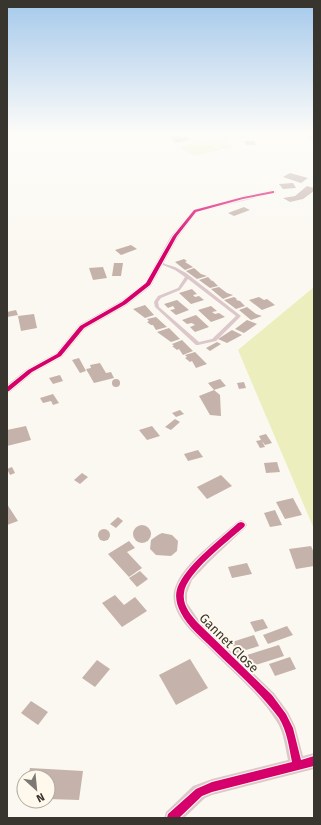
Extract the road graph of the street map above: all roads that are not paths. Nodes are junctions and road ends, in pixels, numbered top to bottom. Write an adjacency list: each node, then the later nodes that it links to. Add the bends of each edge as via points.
1 (273, 192): 2 (street, via 195,211 175,236)
2 (160, 262): 3 (lane, via 175,268); 4 (street, via 153,279 142,290 88,323 59,354 30,371)
3 (187, 277): 3 (lane, via 239,316 214,340 198,344 157,307 159,297 179,289)
4 (7, 390)
5 (241, 525): 7 (street, Gannet Close, via 183,583 180,592 181,603 185,614 195,626 269,698 290,731)
6 (314, 761): 7 (street)
7 (297, 764): 8 (street, via 199,792)
8 (172, 818)

